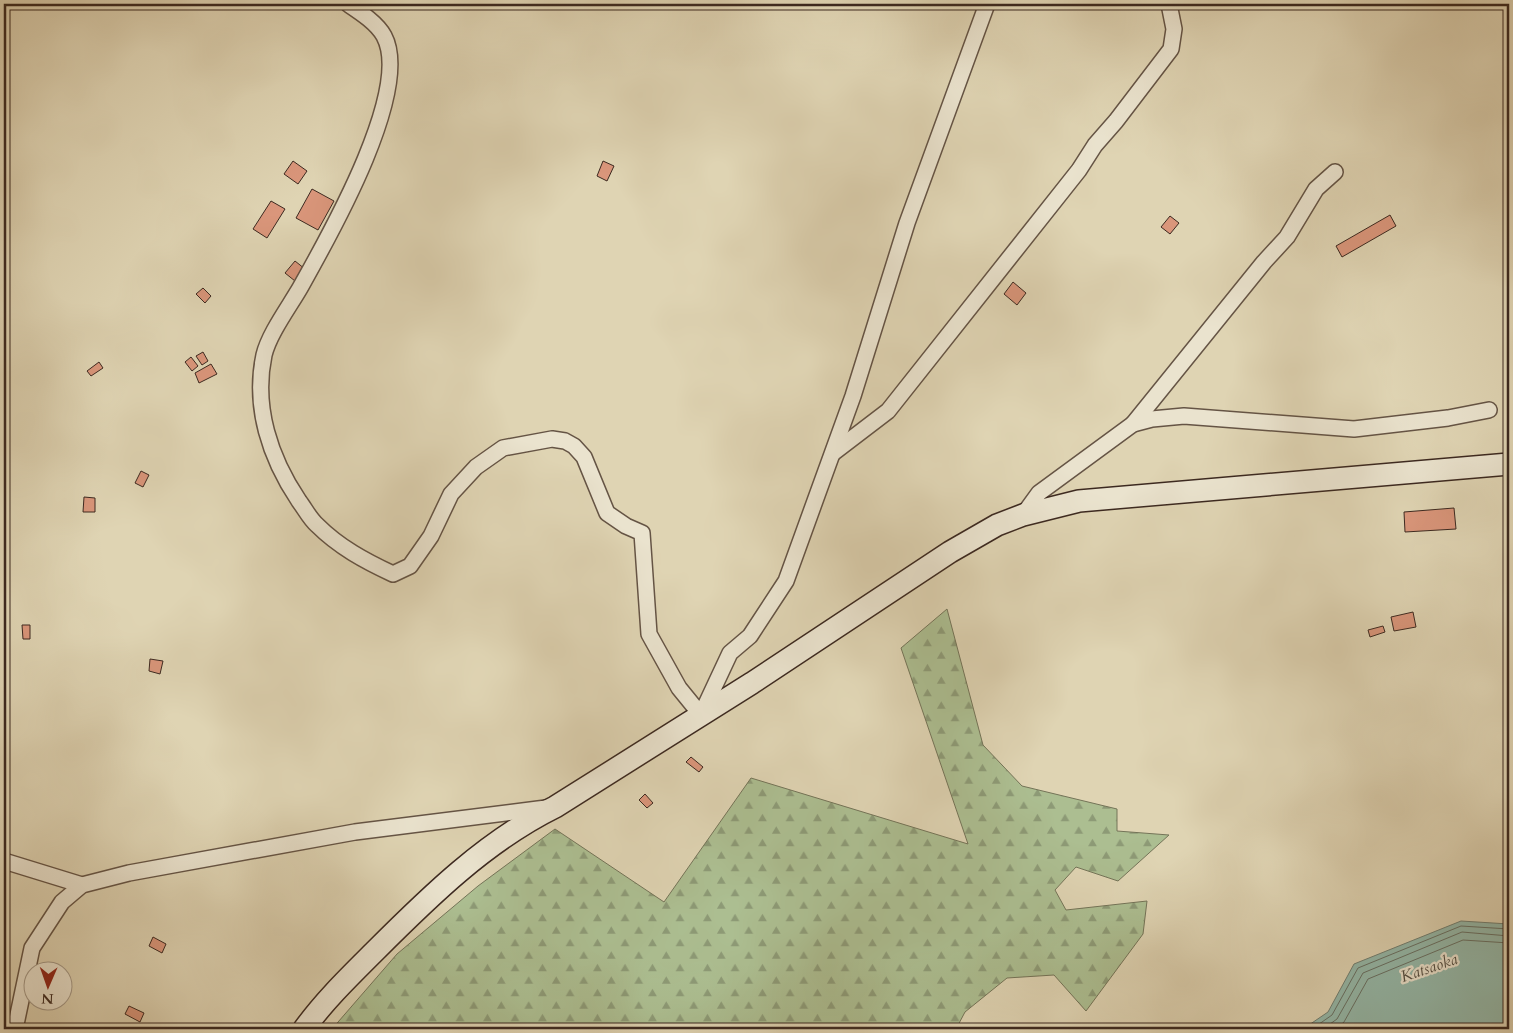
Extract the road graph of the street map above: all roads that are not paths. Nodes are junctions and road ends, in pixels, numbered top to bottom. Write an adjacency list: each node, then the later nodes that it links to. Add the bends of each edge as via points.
1 (348, 4): 10 (street, via 384,36 391,66 387,93 365,161 265,353 260,390 264,422 284,479 316,524 360,559 393,574 410,566 431,536 451,494 476,467 502,448 552,440 574,446 588,465 608,513 642,533 649,634 679,688)
2 (987, 4): 7 (street, via 907,223)
3 (1169, 4): 7 (street, via 1174,29 1171,49 888,411)
4 (1335, 172): 6 (street, via 1316,189 1287,237)
5 (1490, 410): 6 (street, via 1354,429 1184,416)
6 (1134, 424): 9 (street, via 1039,493)
7 (833, 453): 10 (street, via 786,581 750,636 730,653)
8 (1509, 464): 9 (main road, via 1078,501)
9 (1023, 514): 10 (main road, via 950,552)
10 (701, 715): 11 (main road)
11 (555, 806): 13 (street, via 355,832 129,873); 15 (main road, via 533,817 440,888 327,999)
12 (4, 861): 13 (street)
13 (82, 885): 14 (street, via 62,902 32,948)
14 (14, 1029)
15 (304, 1029)

